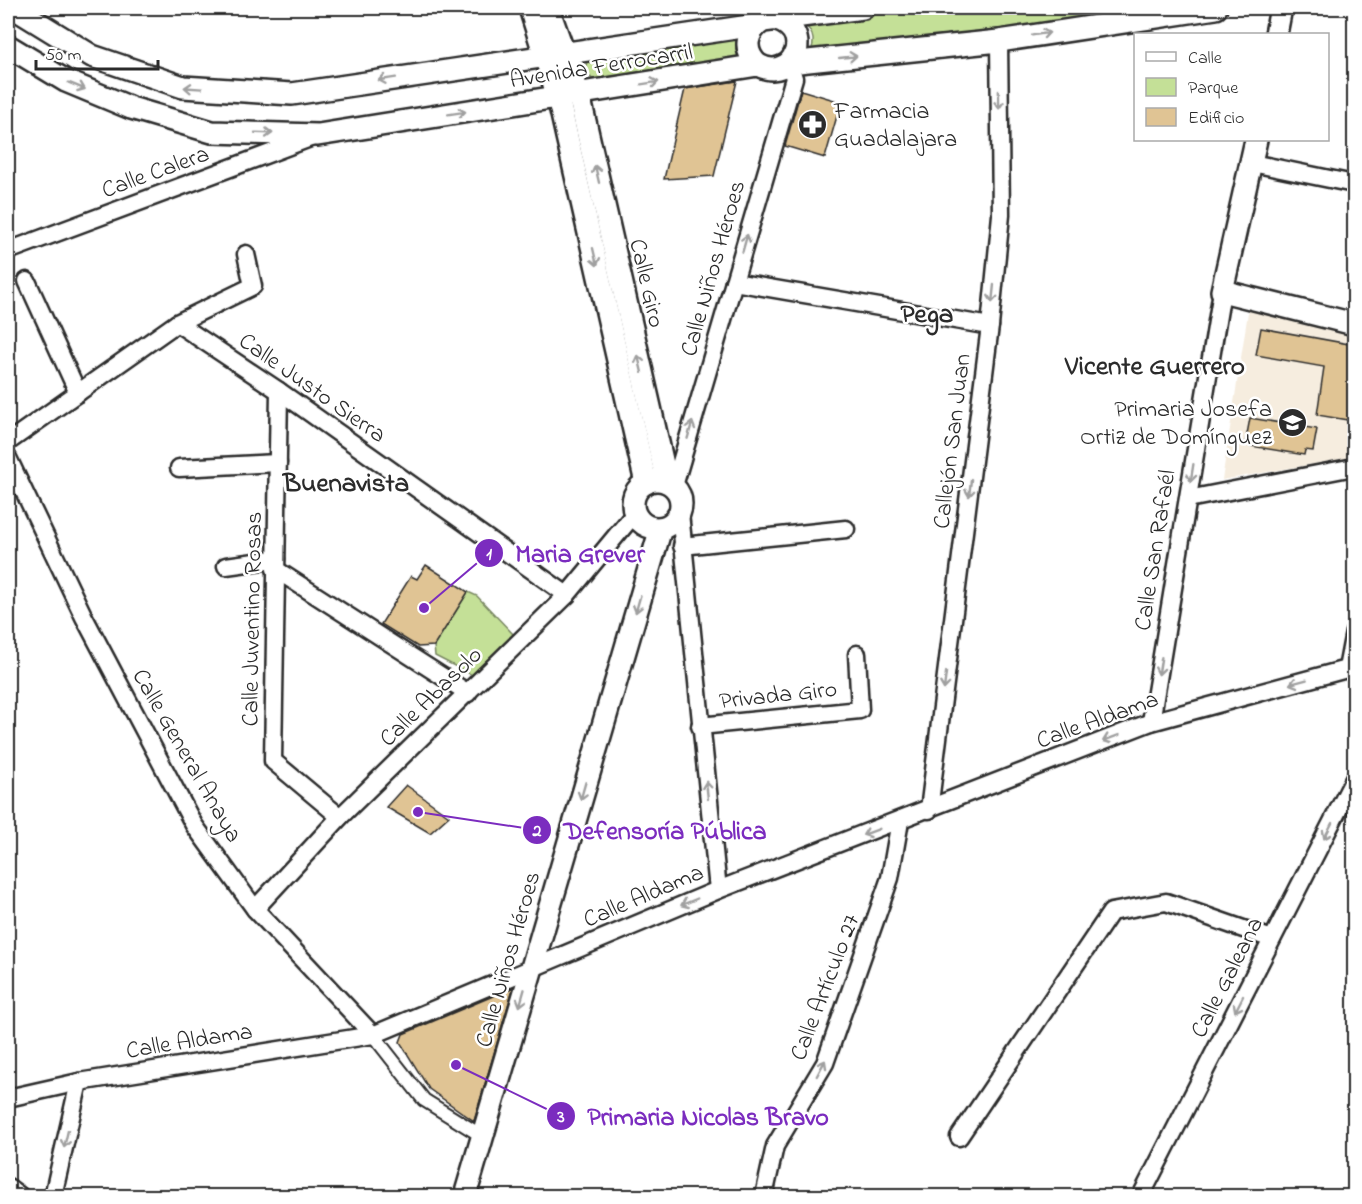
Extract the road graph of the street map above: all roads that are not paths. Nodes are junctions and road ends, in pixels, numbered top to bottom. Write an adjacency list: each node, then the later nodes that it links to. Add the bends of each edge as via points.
1 (14, 8): 11 (street, Avenida Ferrocarril, one-way to 1, via 292,94 183,87 93,56)
2 (530, 8): 11 (street)
3 (548, 8): 11 (street)
4 (863, 8): 7 (street, Avenida Ferrocarril)
5 (1216, 8): 9 (street, Avenida Ferrocarril, one-way to 5)
6 (1281, 8): 8 (street)
7 (766, 18): 11 (street, Avenida Ferrocarril); 12 (street, via 790,27 797,40 795,56); 13 (street, via 748,37 752,60)
8 (1276, 33)
9 (999, 41): 12 (street, Avenida Ferrocarril, one-way to 9); 26 (street, Callejón San Juan, one-way to 26, via 1001,215)
10 (8, 46): 15 (street, Avenida Ferrocarril, one-way to 15, via 66,81 131,108 212,132)
11 (555, 54): 14 (street)
12 (789, 63): 13 (street, Avenida Ferrocarril, via 774,70); 22 (street, Calle Niños Héroes, one-way to 12, via 794,78)
13 (758, 65): 14 (street, Avenida Ferrocarril, one-way to 13)
14 (569, 96): 15 (street, Avenida Ferrocarril, one-way to 14); 34 (street, Calle Giro, one-way to 34); 35 (street, Calle Giro, one-way to 14)
15 (318, 135): 19 (street, Calle Calera)
16 (1256, 141): 17 (street, Calle San Rafaél)
17 (1252, 163): 18 (street); 23 (street, Calle San Rafaél)
18 (1354, 184)
19 (11, 244)
20 (246, 254): 24 (street, via 253,285)
21 (27, 281): 28 (street)
22 (734, 282): 26 (street); 35 (street, Calle Niños Héroes, one-way to 22)
23 (1222, 291): 25 (street); 36 (street, Calle San Rafaél, one-way to 36)
24 (177, 323): 27 (street, Calle Justo Sierra); 28 (street)
25 (1354, 324)
26 (990, 326): 52 (street, Callejón San Juan, one-way to 52)
27 (279, 391): 31 (street, Calle Juventino Rosas); 44 (street, Calle Justo Sierra)
28 (78, 393): 29 (street)
29 (8, 442)
30 (8, 458): 56 (street, Calle General Anaya, via 84,617 194,825)
31 (278, 463): 33 (street); 42 (street, Calle Juventino Rosas)
32 (1354, 467): 36 (street)
33 (179, 468)
34 (646, 483): 35 (street, via 653,480); 37 (street, via 634,499)
35 (670, 484): 38 (street, via 681,499)
36 (1188, 500): 49 (street, Calle San Rafaél, one-way to 49)
37 (635, 513): 39 (street, via 645,524); 44 (street, Calle Abasolo)
38 (680, 513): 39 (street); 41 (street)
39 (661, 528): 58 (street, Calle Niños Héroes, one-way to 58)
40 (846, 529): 41 (street)
41 (682, 546): 50 (street)
42 (275, 564): 43 (street); 48 (street); 53 (street, Calle Juventino Rosas, via 273,761)
43 (226, 566)
44 (567, 595): 48 (street, Calle Abasolo)
45 (1354, 632): 47 (street)
46 (857, 654): 50 (street, Privada Giro, via 860,710)
47 (1351, 668): 49 (street, Calle Aldama, one-way to 49)
48 (468, 693): 53 (street, Calle Abasolo)
49 (1151, 722): 52 (street, Calle Aldama, one-way to 52)
50 (700, 726): 55 (street, one-way to 50)
51 (1354, 779): 57 (street, Calle Galeana, one-way to 57)
52 (929, 810): 54 (street, Calle Aldama)
53 (340, 817): 56 (street, Calle Abasolo)
54 (900, 821): 55 (street, Calle Aldama, one-way to 55); 68 (street, Calle Artículo 27, one-way to 54, via 775,1146 825,1063 890,878)
55 (718, 890): 58 (street, Calle Aldama, one-way to 58)
56 (255, 909): 59 (street, Calle General Anaya)
57 (1272, 939): 63 (street, via 1166,902 1111,912); 69 (street, Calle Galeana, one-way to 69)
58 (531, 968): 59 (street, Calle Aldama); 62 (street, Calle Niños Héroes, one-way to 62)
59 (373, 1035): 60 (street, Calle Aldama); 62 (street, Calle General Anaya, via 424,1100)
60 (79, 1082): 61 (street, Calle Aldama); 66 (street, one-way to 66)
61 (8, 1098)
62 (482, 1136): 67 (street, Calle Niños Héroes)
63 (959, 1137)
64 (8, 1187): 65 (street)
65 (20, 1197)
66 (53, 1197)
67 (465, 1197)
68 (764, 1197)
69 (1141, 1197)

